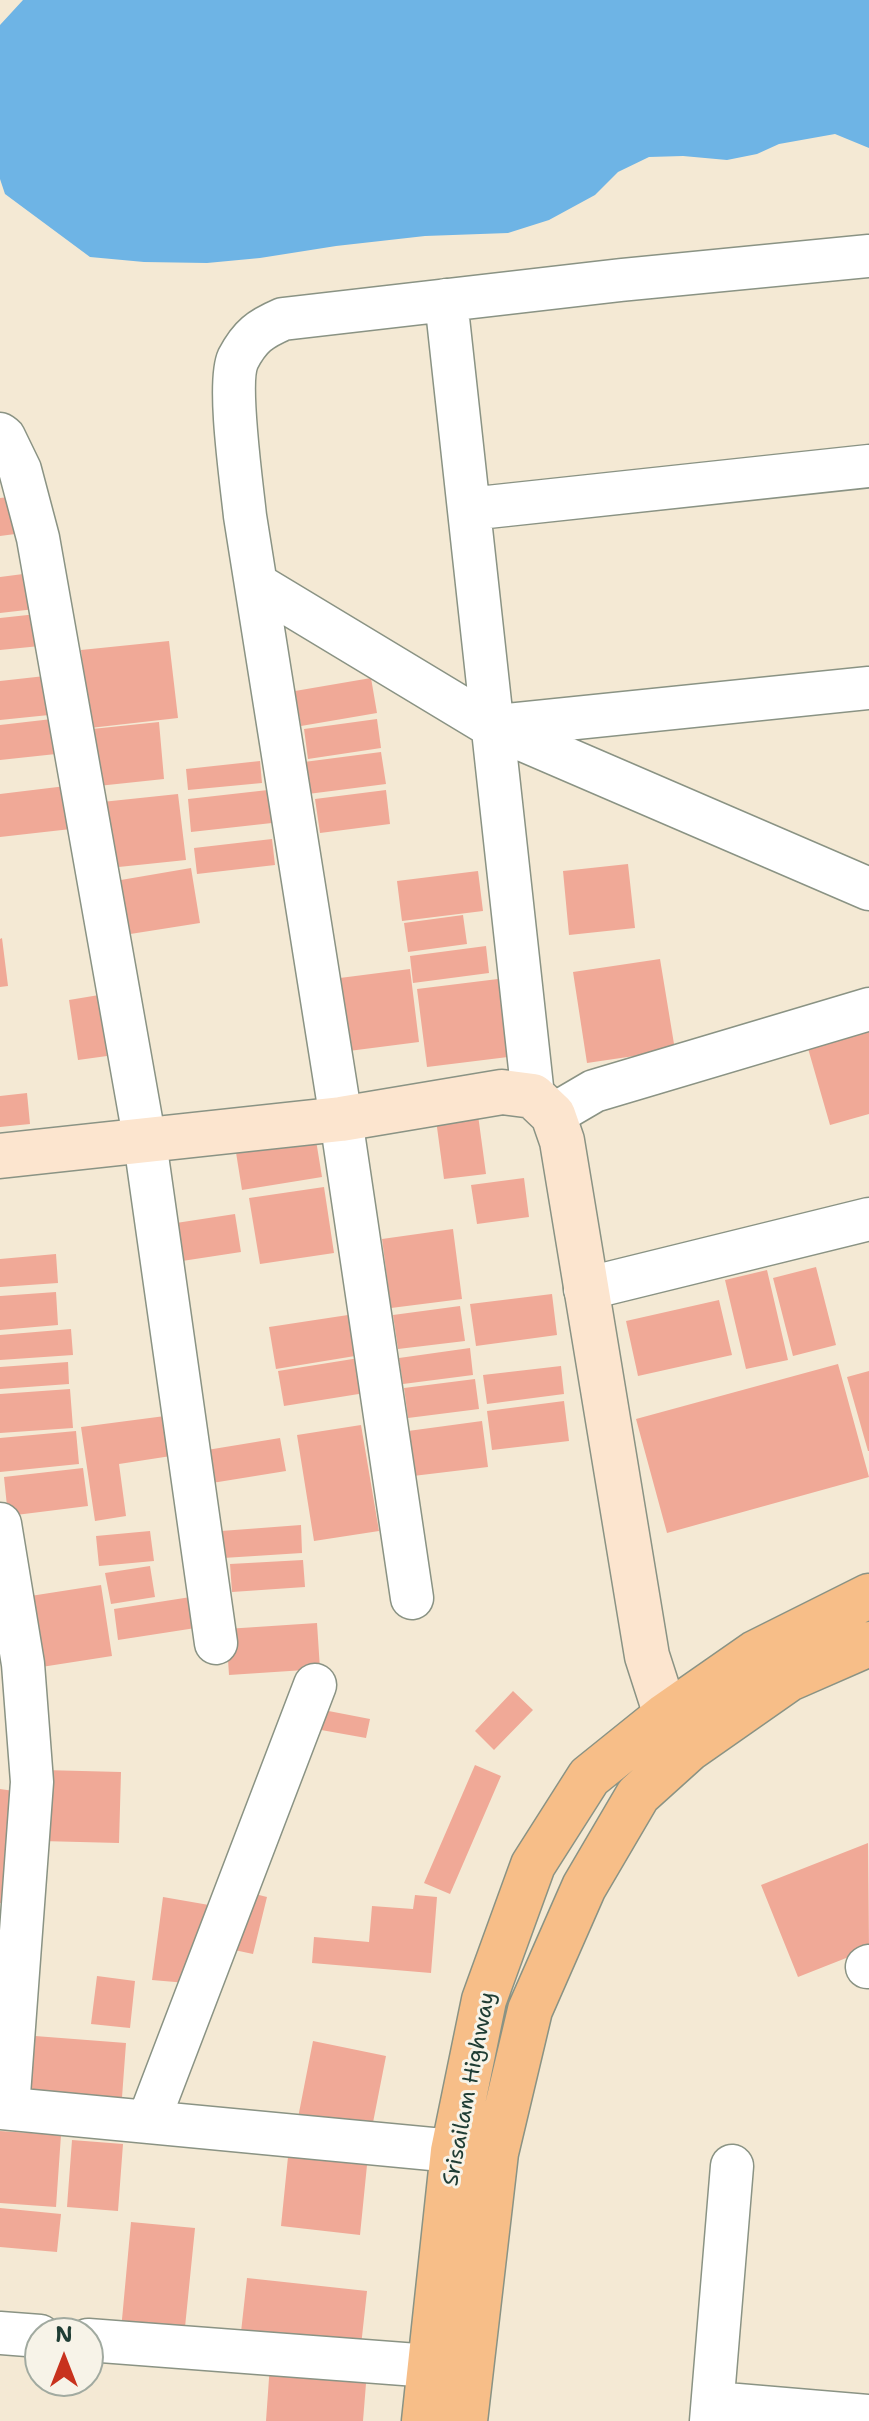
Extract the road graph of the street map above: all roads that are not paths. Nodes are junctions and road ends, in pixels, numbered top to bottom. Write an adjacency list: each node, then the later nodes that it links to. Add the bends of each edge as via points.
1 (869, 256): 2 (street)
2 (446, 300): 5 (street); 6 (street, via 283,319 258,330 236,362 235,419)
3 (0, 434): 13 (street, via 20,470 38,538)
4 (869, 466): 5 (street)
5 (469, 509): 8 (street)
6 (256, 584): 8 (street); 12 (street)
7 (869, 688): 8 (street)
8 (493, 727): 9 (street); 11 (street)
9 (869, 889)
10 (869, 1009): 11 (street)
11 (543, 1106): 12 (street, via 502,1092); 16 (street, via 562,1141)
12 (341, 1119): 13 (street); 19 (street)
13 (145, 1142): 14 (street); 20 (street)
14 (0, 1156)
15 (869, 1219): 16 (street)
16 (585, 1289): 23 (street, via 647,1656)
17 (0, 1524): 24 (street, via 23,1664 32,1782)
18 (869, 1596): 23 (highway, Srisailam Highway, via 755,1653)
19 (412, 1598)
20 (216, 1643)
21 (869, 1644): 23 (highway, Srisailam Highway)
22 (315, 1685): 25 (street)
23 (677, 1732): 26 (highway, Srisailam Highway, via 589,1777 533,1865 484,2000); 35 (highway, Srisailam Highway, via 584,1887 530,2010 496,2153)
24 (4, 2108): 25 (street)
25 (148, 2122): 26 (street)
26 (453, 2151): 31 (highway, Srisailam Highway)
27 (732, 2166): 32 (street)
28 (0, 2333): 29 (street)
29 (24, 2335)
30 (104, 2341): 31 (street)
31 (430, 2366): 34 (highway, Srisailam Highway)
32 (712, 2412): 33 (street)
33 (869, 2416)
34 (424, 2421)
35 (465, 2421)

